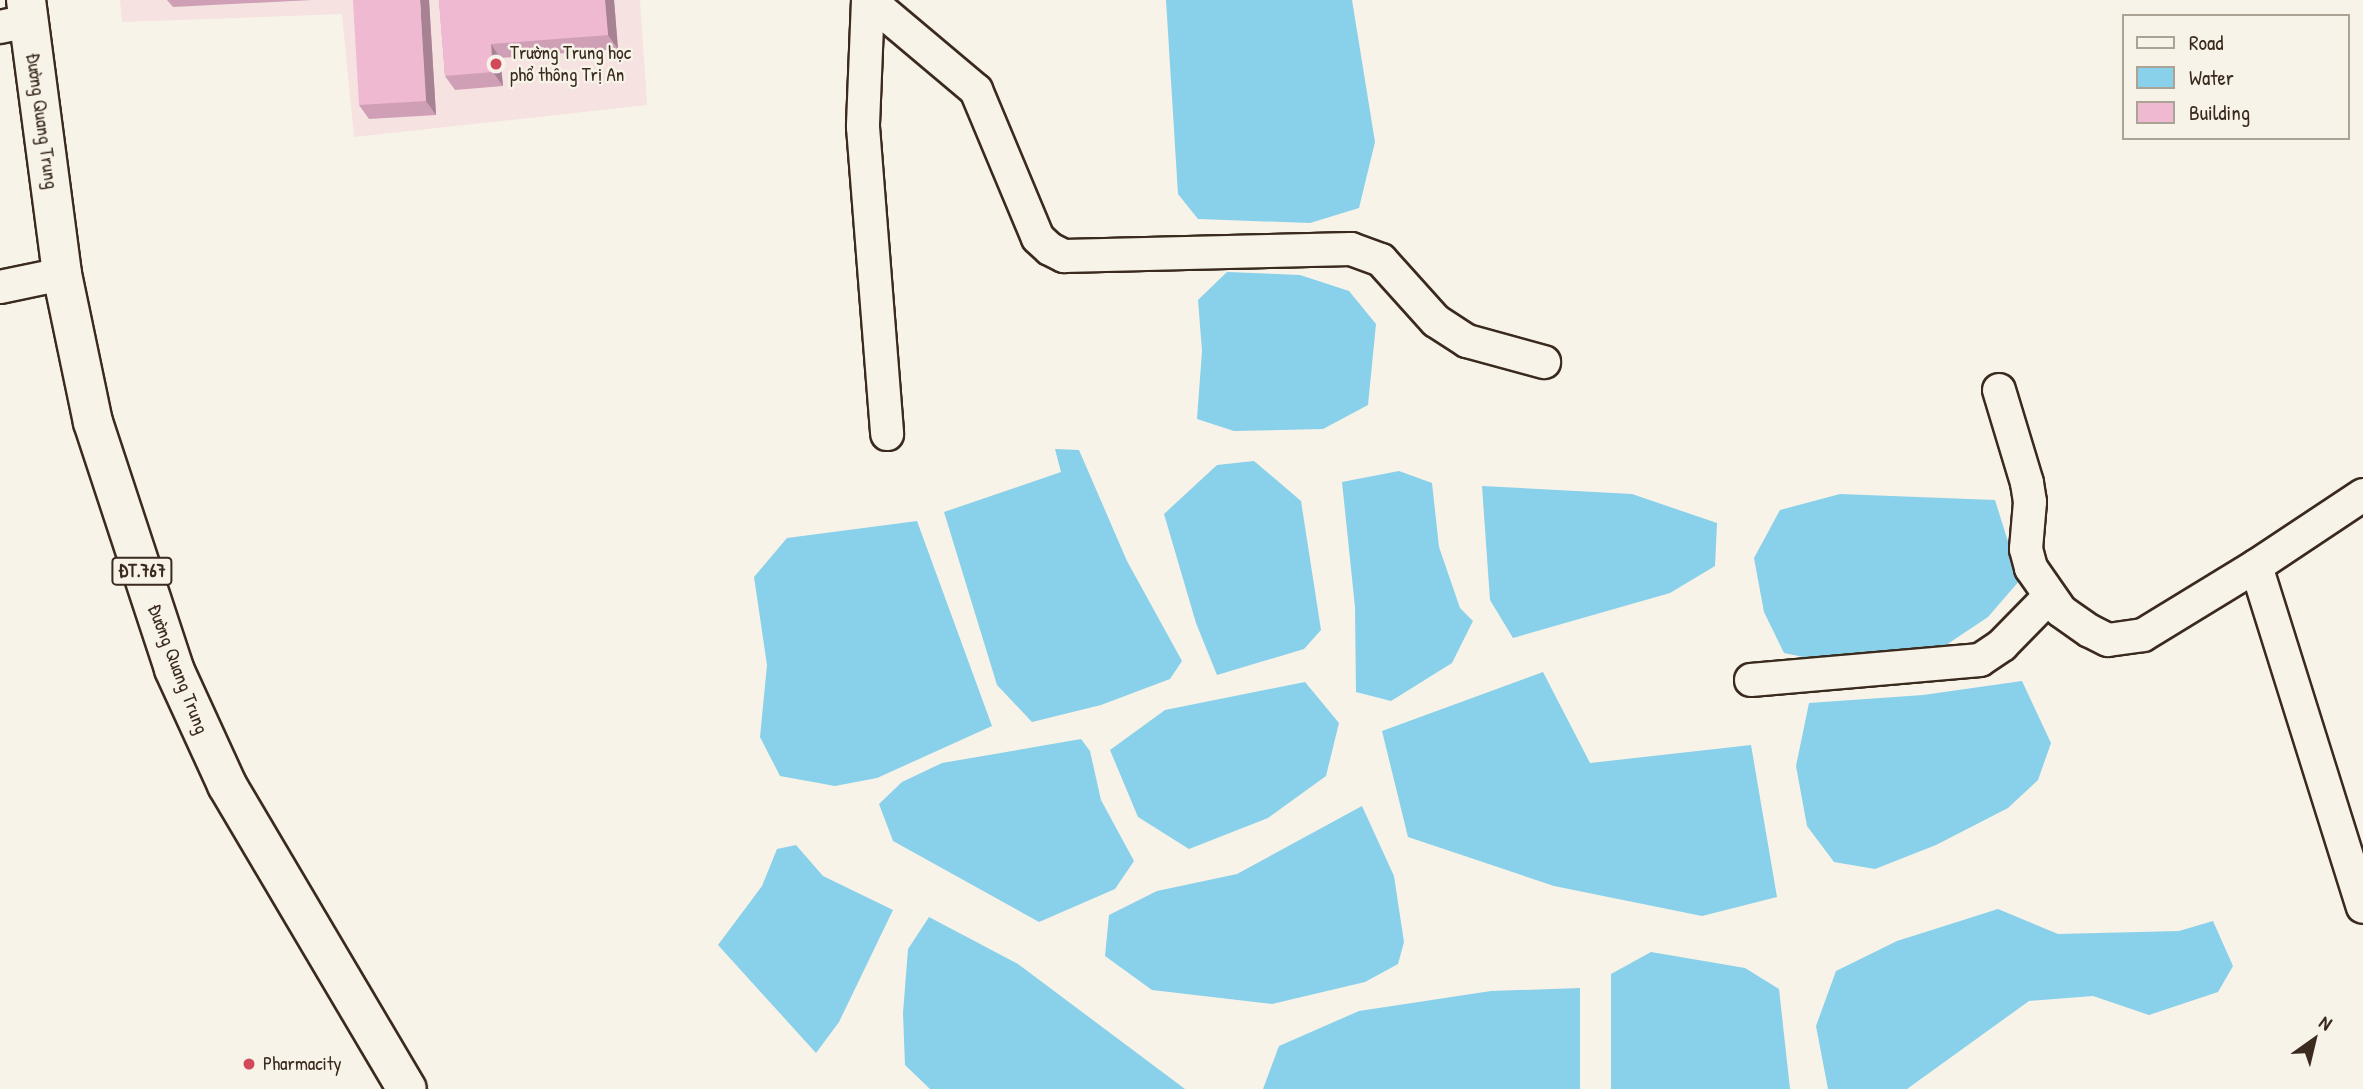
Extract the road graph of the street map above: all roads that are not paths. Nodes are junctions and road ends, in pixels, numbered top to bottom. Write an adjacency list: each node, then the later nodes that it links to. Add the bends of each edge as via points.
1 (868, 0): 5 (street, via 976,90 1038,237 1050,249 1064,256 1351,249 1381,260 1436,321 1467,341); 7 (street, via 863,127)
2 (18, 16): 3 (main road, Đường Quang Trung / ĐT.767)
3 (62, 274): 4 (street); 13 (main road, Đường Quang Trung / ĐT.767, via 93,422 197,726 227,785)
4 (0, 287)
5 (1544, 362)
6 (1999, 390): 10 (street, via 2022,458 2030,502 2026,549 2031,568)
7 (887, 434)
8 (2363, 495): 9 (street)
9 (2256, 566): 10 (street, via 2143,635 2127,639 2109,640 2090,631); 12 (street)
10 (2049, 597): 11 (street, via 2002,645 1980,660)
11 (1751, 680)
12 (2363, 907)
13 (407, 1089)

